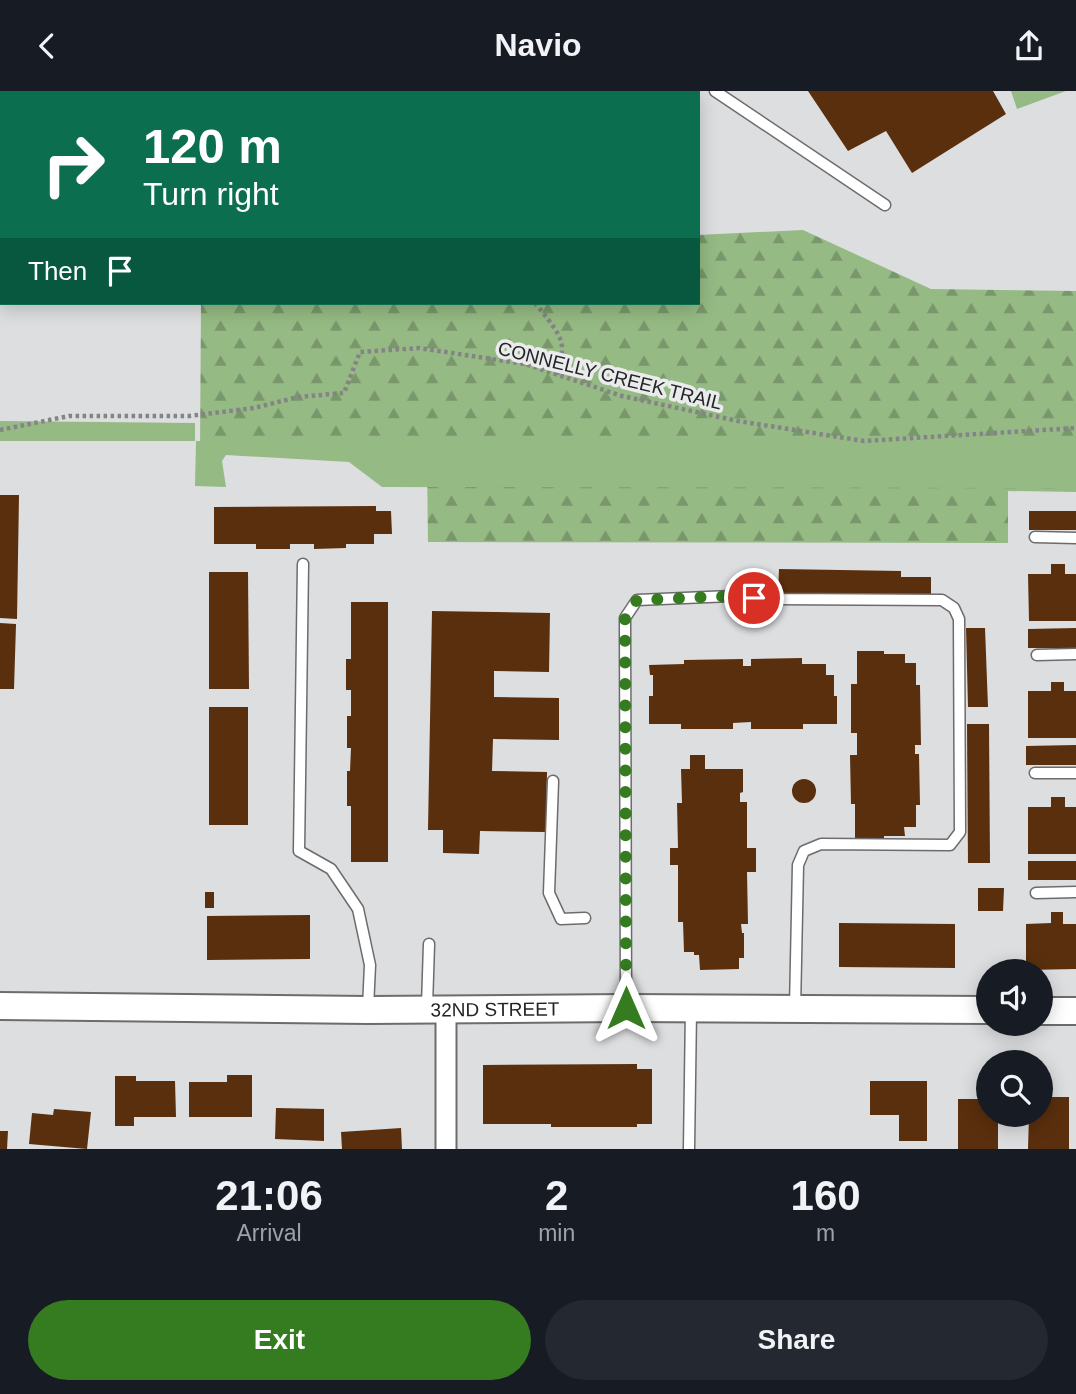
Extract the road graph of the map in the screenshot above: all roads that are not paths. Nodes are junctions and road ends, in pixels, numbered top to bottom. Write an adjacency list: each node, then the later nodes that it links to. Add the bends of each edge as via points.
1 (715, 91): 2 (lane)
2 (885, 205)
3 (1035, 537): 4 (lane)
4 (1076, 538)
5 (303, 564): 19 (lane, via 299,851 331,869 358,909 370,965)
6 (1076, 654): 7 (lane)
7 (1037, 655)
8 (1035, 773): 9 (lane)
9 (1076, 773)
10 (553, 781): 13 (lane, via 549,894 561,919)
11 (1076, 892): 12 (lane)
12 (1037, 893)
13 (585, 918)
14 (429, 944): 20 (lane)
15 (0, 1006): 19 (street, 32ND STREET)
16 (626, 1008): 17 (street, 32ND STREET); 18 (lane, via 625,618 637,600 731,596 942,600 954,608 959,619 960,832 950,845 821,844 804,851 798,865); 20 (street, 32ND STREET)
17 (691, 1008): 18 (street, 32ND STREET); 25 (lane)
18 (795, 1009): 21 (street, 32ND STREET)
19 (368, 1010): 20 (street, 32ND STREET)
20 (437, 1010): 24 (street)
21 (976, 1010)
22 (1053, 1011): 23 (street)
23 (1076, 1011)
24 (446, 1149)
25 (689, 1149)

